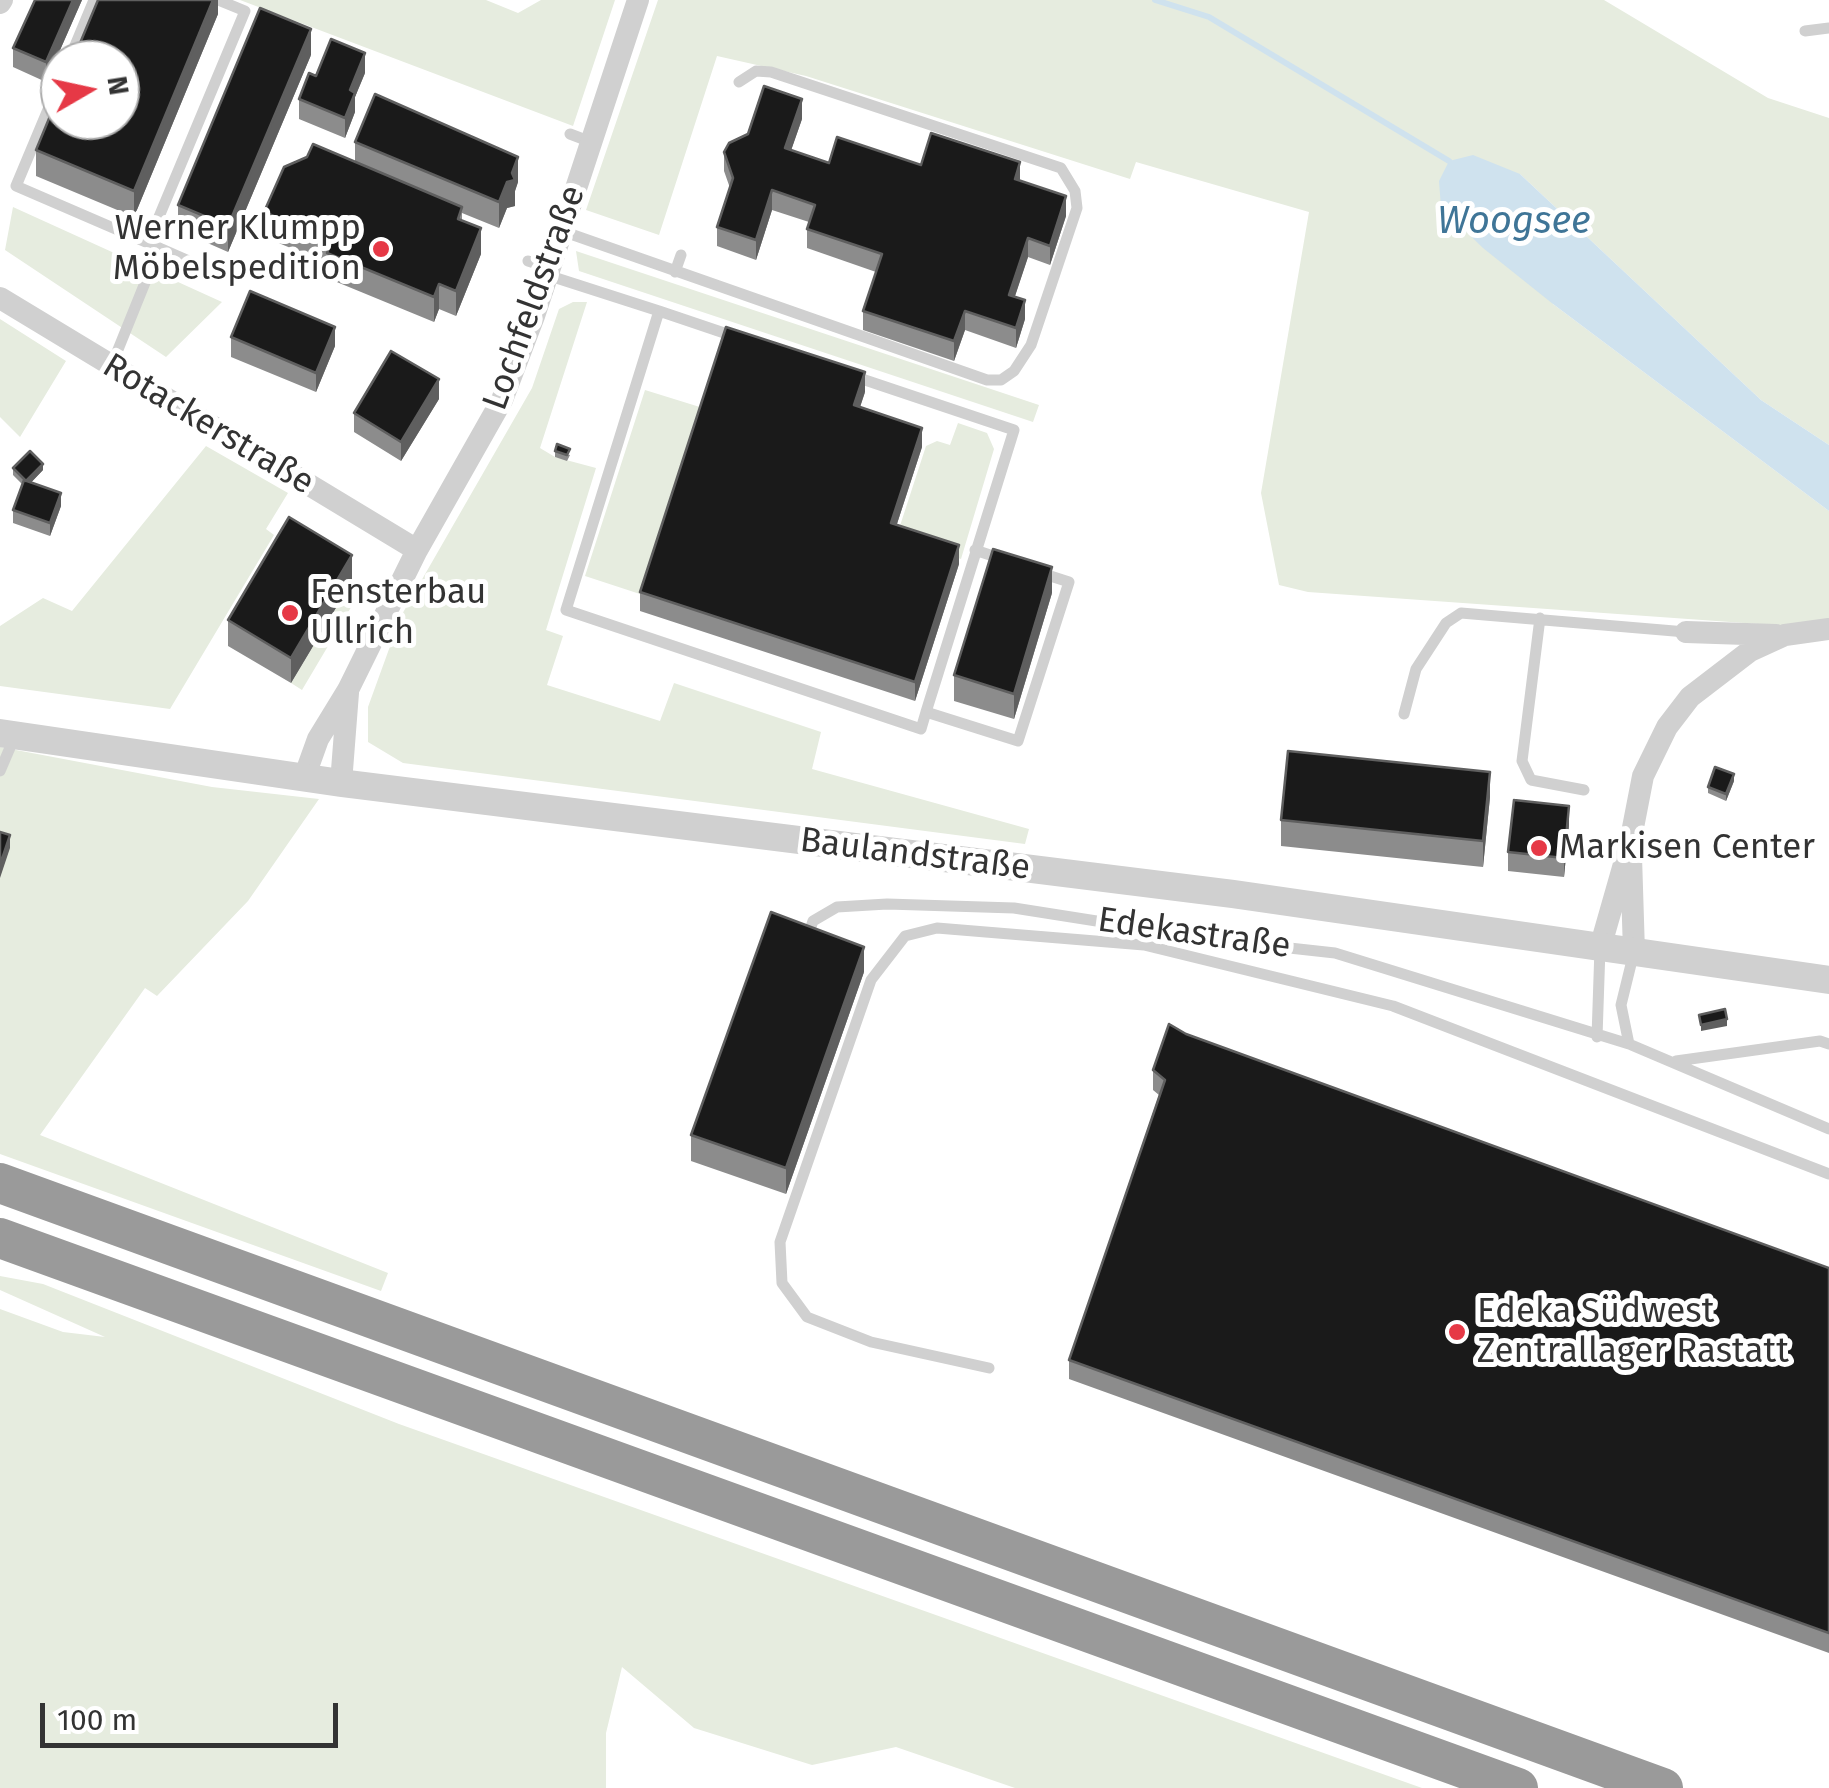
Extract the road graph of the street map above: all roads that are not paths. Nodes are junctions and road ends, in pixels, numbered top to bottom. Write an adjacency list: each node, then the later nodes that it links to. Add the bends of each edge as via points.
1 (94, 0): 6 (lane)
2 (218, 0): 10 (lane, via 245,12)
3 (638, 0): 9 (street, Lochfeldstraße, via 580,138)
4 (1829, 28): 5 (lane)
5 (1806, 31)
6 (77, 40)
7 (738, 82): 14 (lane, via 756,71 771,72 1061,168 1077,208 1024,362 1001,380)
8 (40, 129): 10 (lane, via 16,186)
9 (562, 231): 13 (street, Lochfeldstraße); 14 (lane)
10 (154, 246): 12 (lane); 18 (lane)
11 (680, 255): 14 (lane)
12 (198, 266)
13 (542, 268): 16 (lane); 20 (street, Lochfeldstraße, via 502,400)
14 (675, 272)
15 (0, 298): 18 (street, Rotackerstraße)
16 (659, 311): 17 (lane); 29 (lane, via 566,610 922,730)
17 (752, 342)
18 (112, 367): 20 (street, Rotackerstraße)
19 (846, 374): 21 (lane, via 1014,430)
20 (416, 550): 28 (street, Lochfeldstraße)
21 (976, 550): 22 (lane); 29 (lane)
22 (1013, 563)
23 (1032, 569): 29 (lane, via 1069,582 1018,741)
24 (1540, 618): 26 (lane); 30 (lane, via 1461,613 1416,669); 35 (lane, via 1522,761 1532,780)
25 (1829, 629): 27 (street)
26 (1686, 632): 27 (street)
27 (1784, 635): 36 (street, via 1718,672 1667,728 1643,776)
28 (348, 690): 33 (street, Lochfeldstraße); 34 (street, Lochfeldstraße)
29 (926, 712)
30 (1404, 714)
31 (8, 734): 32 (lane); 33 (street, Baulandstraße)
32 (0, 772)
33 (304, 778): 34 (street, Baulandstraße)
34 (341, 783): 37 (street, Baulandstraße, via 1195,889)
35 (1584, 790)
36 (1630, 843): 37 (street); 39 (street)
37 (1600, 948): 39 (street, Baulandstraße); 41 (lane)
38 (803, 950): 41 (lane, Edekastraße, via 813,921 837,908 1014,908 1335,953)
39 (1634, 952): 40 (street, Baulandstraße); 43 (lane, via 1621,1004)
40 (1829, 980)
41 (1596, 1037): 43 (lane, Edekastraße)
42 (1824, 1042): 44 (lane)
43 (1629, 1044): 44 (lane, Edekastraße)
44 (1676, 1061): 45 (lane, Edekastraße)
45 (1829, 1129)
46 (1829, 1174): 49 (lane, via 1394,1006 1144,945 937,928 905,936 872,980 780,1242 782,1283 806,1317 870,1342)
47 (0, 1182): 51 (highway)
48 (0, 1238): 50 (highway)
49 (989, 1368)
50 (1518, 1788)
51 (1663, 1788)

